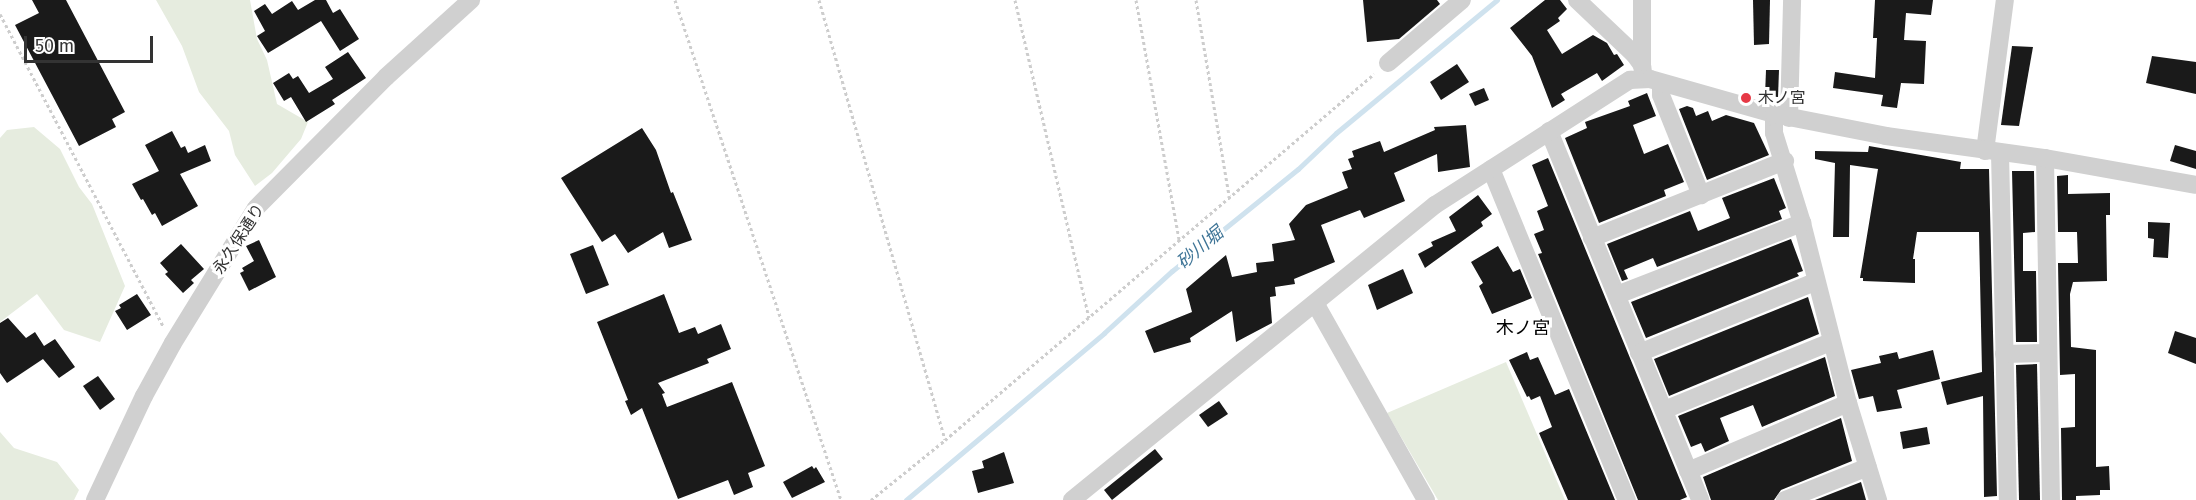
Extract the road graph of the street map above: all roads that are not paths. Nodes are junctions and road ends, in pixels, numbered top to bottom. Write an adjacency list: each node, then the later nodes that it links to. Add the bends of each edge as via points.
1 (471, 0): 30 (street, 永久保通り, via 386,77 256,208 173,343)
2 (1462, 0): 7 (street)
3 (1577, 0): 8 (street, via 1634,54)
4 (1642, 0): 8 (street)
5 (1792, 0): 9 (street)
6 (2005, 0): 11 (street)
7 (1388, 63)
8 (1649, 76): 9 (street); 10 (street, via 1630,80); 16 (street, via 1661,95)
9 (1781, 116): 11 (street); 13 (street, via 1774,133)
10 (1549, 131): 14 (street); 18 (street)
11 (1992, 152): 12 (street); 25 (street)
12 (2045, 158): 15 (street); 24 (street)
13 (1785, 161): 16 (street); 17 (street)
14 (1491, 169): 21 (street, via 1435,205); 33 (street)
15 (2196, 184)
16 (1701, 195): 18 (street)
17 (1802, 223): 19 (street); 20 (street)
18 (1592, 238): 20 (street)
19 (1815, 282): 22 (street); 23 (street)
20 (1617, 295): 23 (street)
21 (1315, 303): 31 (street); 32 (street)
22 (1831, 342): 26 (street); 27 (street)
23 (1639, 353): 27 (street)
24 (2048, 353): 25 (street); 38 (street)
25 (2004, 354): 37 (street)
26 (1848, 404): 28 (street); 29 (street)
27 (1664, 410): 29 (street)
28 (1868, 467): 35 (street); 36 (street)
29 (1688, 471): 34 (street)
30 (95, 500)
31 (1072, 500)
32 (1426, 500)
33 (1627, 500)
34 (1700, 500)
35 (1785, 500)
36 (1878, 500)
37 (2008, 500)
38 (2051, 500)

